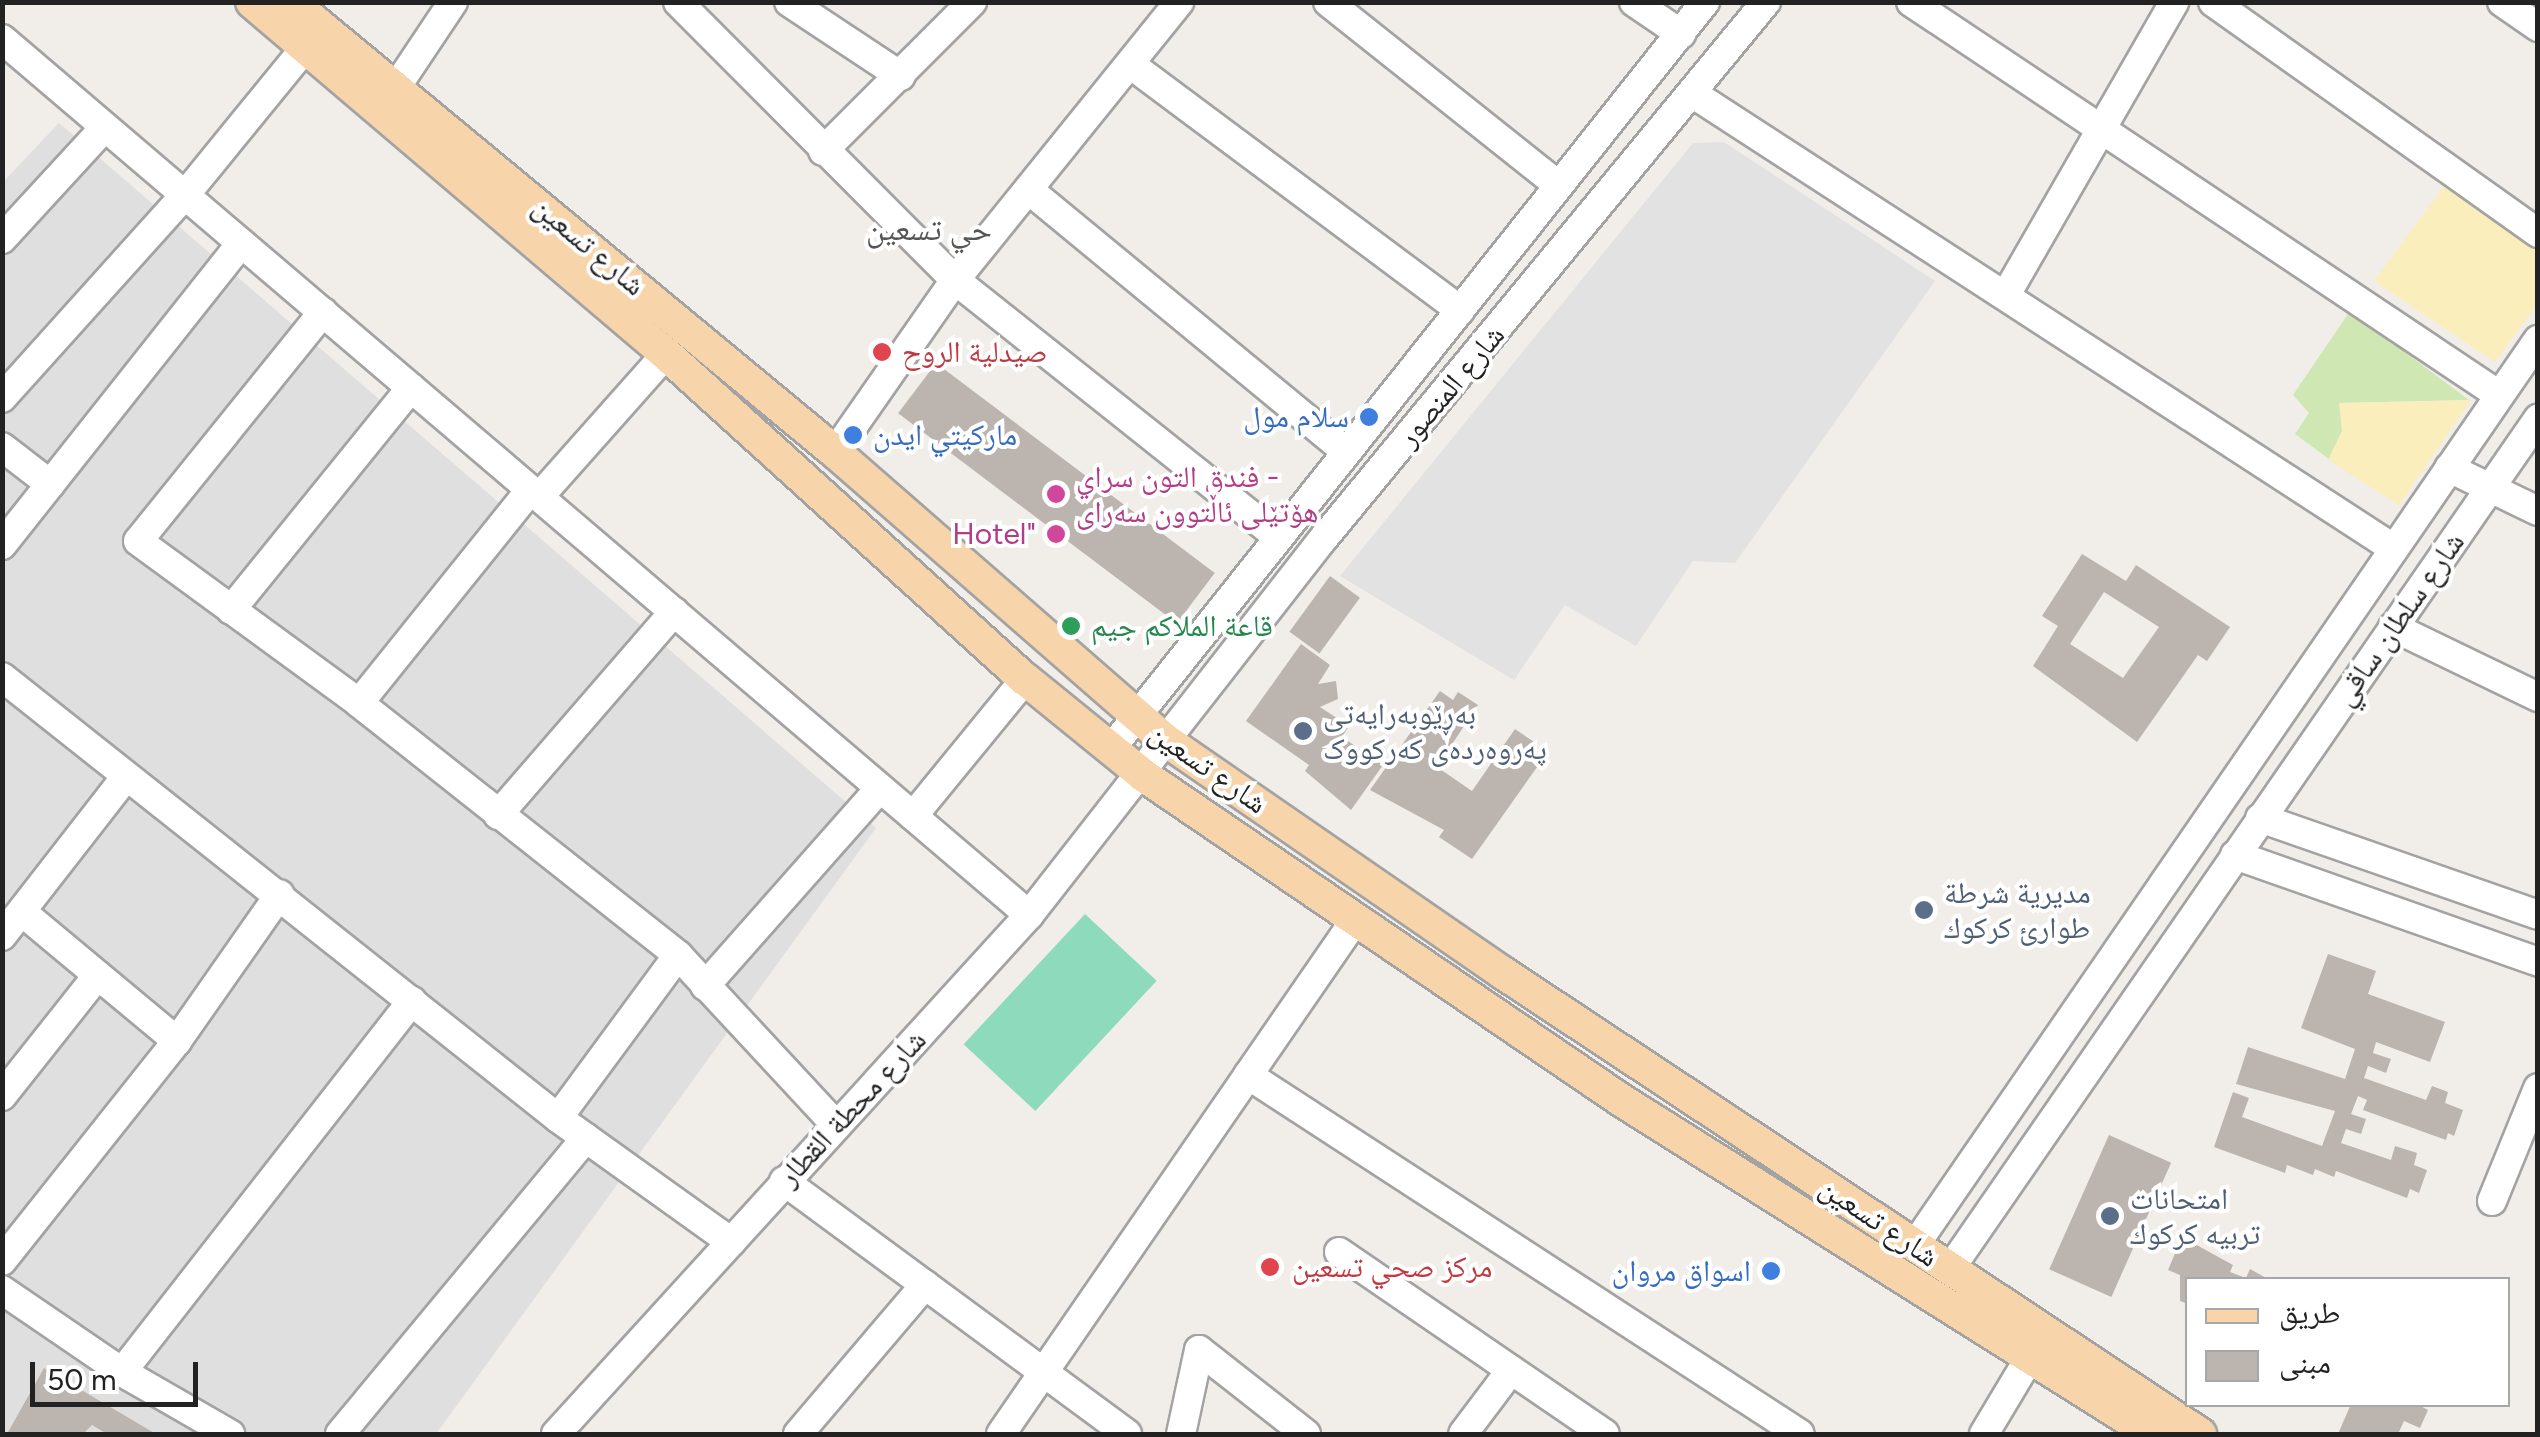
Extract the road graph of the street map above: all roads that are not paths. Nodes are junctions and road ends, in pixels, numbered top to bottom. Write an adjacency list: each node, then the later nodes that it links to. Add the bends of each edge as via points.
1 (252, 2): 19 (main road, شارع تسعين)
2 (291, 2): 22 (main road, شارع تسعين)
3 (452, 2): 22 (street)
4 (678, 2): 26 (street)
5 (789, 2): 21 (street)
6 (972, 2): 21 (street)
7 (1328, 2): 27 (street)
8 (1634, 2): 17 (street)
9 (1705, 2): 17 (street, شارع المنصور)
10 (1766, 2): 23 (street, شارع المنصور)
11 (1911, 2): 25 (street)
12 (2174, 2): 25 (street)
13 (2213, 2): 30 (street)
14 (2502, 2): 16 (street)
15 (1168, 6): 20 (street)
16 (2538, 26)
17 (1681, 34): 27 (street, شارع المنصور)
18 (2, 40): 24 (street)
19 (304, 49): 29 (street); 38 (main road, شارع تسعين)
20 (1130, 64): 28 (street); 35 (street)
21 (901, 76): 26 (street)
22 (397, 86): 45 (main road, شارع تسعين)
23 (1696, 95): 34 (street); 62 (street, شارع المنصور, via 1323,539)
24 (106, 127): 29 (street); 31 (street)
25 (2101, 129): 34 (street); 40 (street)
26 (823, 151): 33 (street)
27 (1557, 184): 35 (street, شارع المنصور)
28 (1029, 190): 33 (street); 44 (street)
29 (185, 195): 32 (street); 41 (street)
30 (2538, 233)
31 (2, 239)
32 (241, 243): 36 (street); 47 (street)
33 (955, 280): 45 (street); 51 (street)
34 (2007, 292): 53 (street)
35 (1460, 310): 44 (street, شارع المنصور)
36 (322, 312): 39 (street); 54 (street, via 138,541)
37 (2538, 340): 40 (street)
38 (666, 354): 49 (street); 58 (main road, شارع تسعين)
39 (411, 388): 49 (street); 54 (street)
40 (2499, 396): 46 (street)
41 (2, 398)
42 (2538, 419): 48 (street, شارع سلطان ساقي)
43 (2, 447): 47 (street)
44 (1346, 451): 51 (street, شارع المنصور)
45 (834, 452): 61 (main road, شارع تسعين)
46 (2449, 468): 48 (street); 53 (street)
47 (50, 484): 52 (street)
48 (2490, 488): 50 (street); 56 (street, شارع سلطان ساقي)
49 (535, 494): 55 (street); 60 (street)
50 (2538, 511)
51 (1278, 537): 61 (street, شارع المنصور)
52 (2, 545)
53 (2393, 548): 93 (street)
54 (231, 610): 60 (street)
55 (674, 612): 66 (street); 67 (street)
56 (2393, 627): 59 (street); 69 (street, شارع سلطان ساقي)
57 (2, 677): 65 (street)
58 (1025, 679): 63 (main road, شارع تسعين); 68 (street)
59 (2538, 697)
60 (359, 703): 67 (street)
61 (1136, 717): 62 (main road, شارع تسعين); 63 (street, شارع المنصور)
62 (1168, 742): 64 (street, شارع المنصور); 93 (main road, شارع تسعين, via 1502,974)
63 (1110, 750): 64 (main road, شارع تسعين)
64 (1143, 775): 74 (street, شارع محطة القطار); 75 (main road, شارع تسعين)
65 (125, 778): 71 (street); 72 (street)
66 (880, 788): 68 (street); 80 (street)
67 (498, 814): 77 (street)
68 (913, 816): 74 (street)
69 (2260, 818): 70 (street, شارع سلطان ساقي); 73 (street)
70 (2234, 855): 78 (street); 96 (street, شارع سلطان ساقي)
71 (280, 894): 81 (street); 82 (street)
72 (22, 912): 76 (street); 79 (street)
73 (2538, 914)
74 (1028, 915): 87 (street, شارع محطة القطار)
75 (1354, 924): 83 (street); 99 (main road, شارع تسعين)
76 (2, 936)
77 (678, 955): 80 (street); 86 (street)
78 (2538, 962)
79 (98, 975): 82 (street); 85 (street)
80 (705, 986): 87 (street)
81 (412, 1001): 86 (street); 101 (street)
82 (177, 1041): 95 (street)
83 (1248, 1074): 102 (street); 113 (street)
84 (2538, 1088): 88 (street)
85 (2, 1096)
86 (558, 1118): 89 (street)
87 (837, 1126): 90 (street, شارع محطة القطار)
88 (2529, 1130): 91 (street)
89 (586, 1138): 92 (street); 104 (street)
90 (784, 1181): 92 (street, شارع محطة القطار); 97 (street)
91 (2492, 1202)
92 (731, 1242): 105 (street, شارع محطة القطار)
93 (1915, 1244): 96 (main road, شارع تسعين)
94 (1339, 1252): 100 (street)
95 (2, 1261)
96 (1950, 1269): 116 (main road, شارع تسعين)
97 (925, 1285): 102 (street); 106 (street)
98 (2, 1290): 101 (street)
99 (2030, 1357): 114 (street); 115 (main road, شارع تسعين)
100 (1510, 1370): 111 (street); 112 (street)
101 (122, 1372): 103 (street)
102 (1042, 1372): 107 (street); 108 (street)
103 (230, 1434)
104 (340, 1434)
105 (556, 1434)
106 (798, 1434)
107 (1002, 1434)
108 (1128, 1434)
109 (1181, 1434): 110 (street, via 1198,1350)
110 (1306, 1434)
111 (1463, 1434)
112 (1605, 1434)
113 (1800, 1434)
114 (1984, 1434)
115 (2152, 1434)
116 (2200, 1434)

